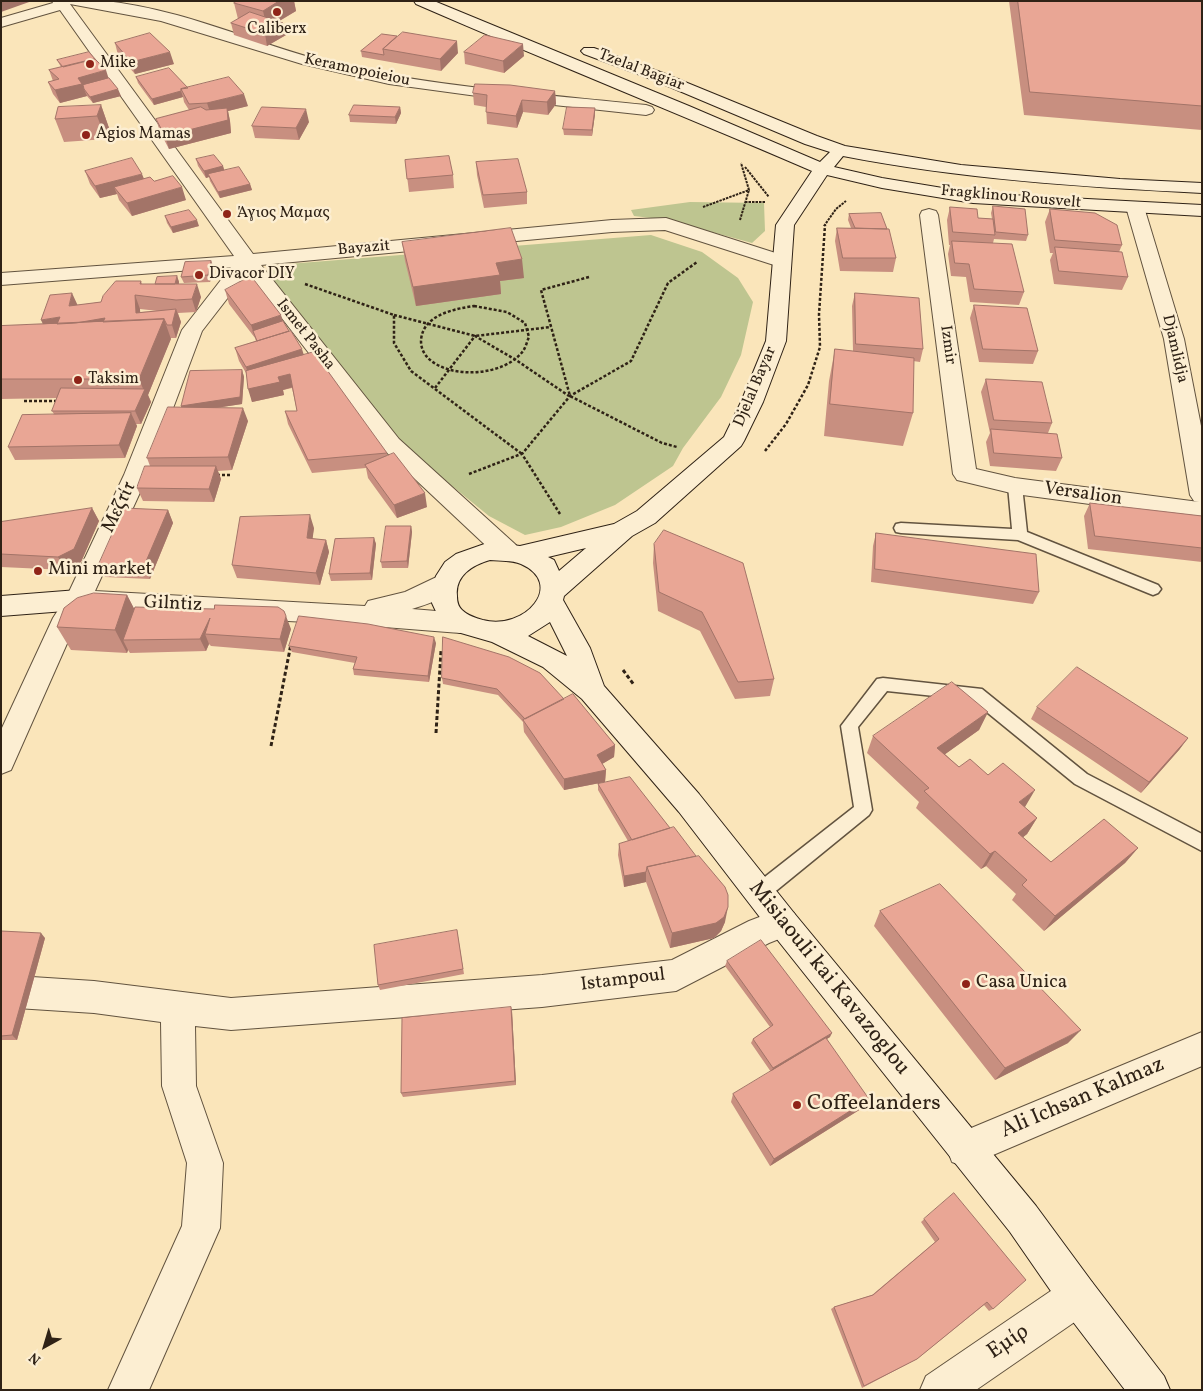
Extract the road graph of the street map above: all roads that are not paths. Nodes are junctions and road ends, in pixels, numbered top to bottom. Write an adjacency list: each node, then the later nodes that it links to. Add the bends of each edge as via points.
1 (66, 3): 4 (street); 5 (street, Keramopoieiou, via 136,11); 15 (street, Ismet Pasha)
2 (428, 4): 6 (street, Tzelal Bagiar); 10 (street, Tzelal Bagiar)
3 (223, 22): 5 (street)
4 (1, 23)
5 (205, 29): 8 (street, Keramopoieiou, via 312,63 354,72 427,85)
6 (544, 37)
7 (571, 45): 9 (street, Tzelal Bagiar)
8 (646, 110)
9 (841, 150): 10 (street, Djelal Bayar); 11 (street, Fragklinou Rousvelt, via 961,170)
10 (822, 169): 12 (street, Fragklinou Rousvelt, via 973,198); 16 (street, Djelal Bayar, via 785,224)
11 (1202, 188)
12 (1134, 207): 13 (street, Fragklinou Rousvelt); 20 (street, Djamlidja, via 1174,339)
13 (1202, 211)
14 (929, 215): 18 (street, Izmir)
15 (247, 260): 16 (street, Bayazit, via 612,226 666,224); 17 (street, Bayazit); 25 (street, Ismet Pasha, via 391,444); 29 (street, Μεζτίτ, via 192,330 136,476)
16 (781, 261): 23 (street, Djelal Bayar, via 776,341 733,440 646,517)
17 (1, 278)
18 (965, 474): 19 (street, Versalion)
19 (1015, 486): 21 (street, Versalion); 24 (lane)
20 (1202, 495)
21 (1202, 511)
22 (900, 528): 24 (lane)
23 (623, 530): 25 (street, Djelal Bayar); 28 (street, Djelal Bayar)
24 (1020, 535): 27 (lane)
25 (514, 552): 26 (street, via 490,551 474,556 461,562); 28 (street, via 535,559 545,568 552,577)
26 (445, 582): 31 (street, Gilntiz, via 414,600); 32 (street, via 444,604)
27 (1153, 589)
28 (553, 596): 33 (street, via 544,614 531,624 515,631); 34 (street, Misiaouli kai Kavazoglou)
29 (78, 600): 30 (street, Gilntiz); 31 (street, Gilntiz); 35 (street, Μεζτίτ, via 66,618)
30 (1, 606)
31 (346, 614): 32 (street, Gilntiz)
32 (460, 623): 33 (street, via 478,631)
33 (497, 633): 34 (street, Misiaouli kai Kavazoglou, via 552,660)
34 (592, 691): 37 (street, Misiaouli kai Kavazoglou, via 689,803)
35 (1, 762)
36 (1202, 843): 37 (lane, via 1081,779 976,694 883,684 849,726 863,810)
37 (759, 893): 38 (street, Misiaouli kai Kavazoglou)
38 (783, 923): 40 (street, Istampoul, via 760,931 676,975 542,991 231,1014); 42 (street, Misiaouli kai Kavazoglou)
39 (1, 990): 40 (street, Istampoul)
40 (178, 1007): 44 (street, via 180,1086 205,1163 201,1228)
41 (1202, 1049): 42 (street, Ali Ichsan Kalmaz)
42 (965, 1149): 43 (street, Misiaouli kai Kavazoglou, via 1023,1219)
43 (1078, 1296): 45 (street, Εμίρ); 46 (street, Misiaouli kai Kavazoglou)
44 (128, 1390)
45 (940, 1390)
46 (1150, 1390)

